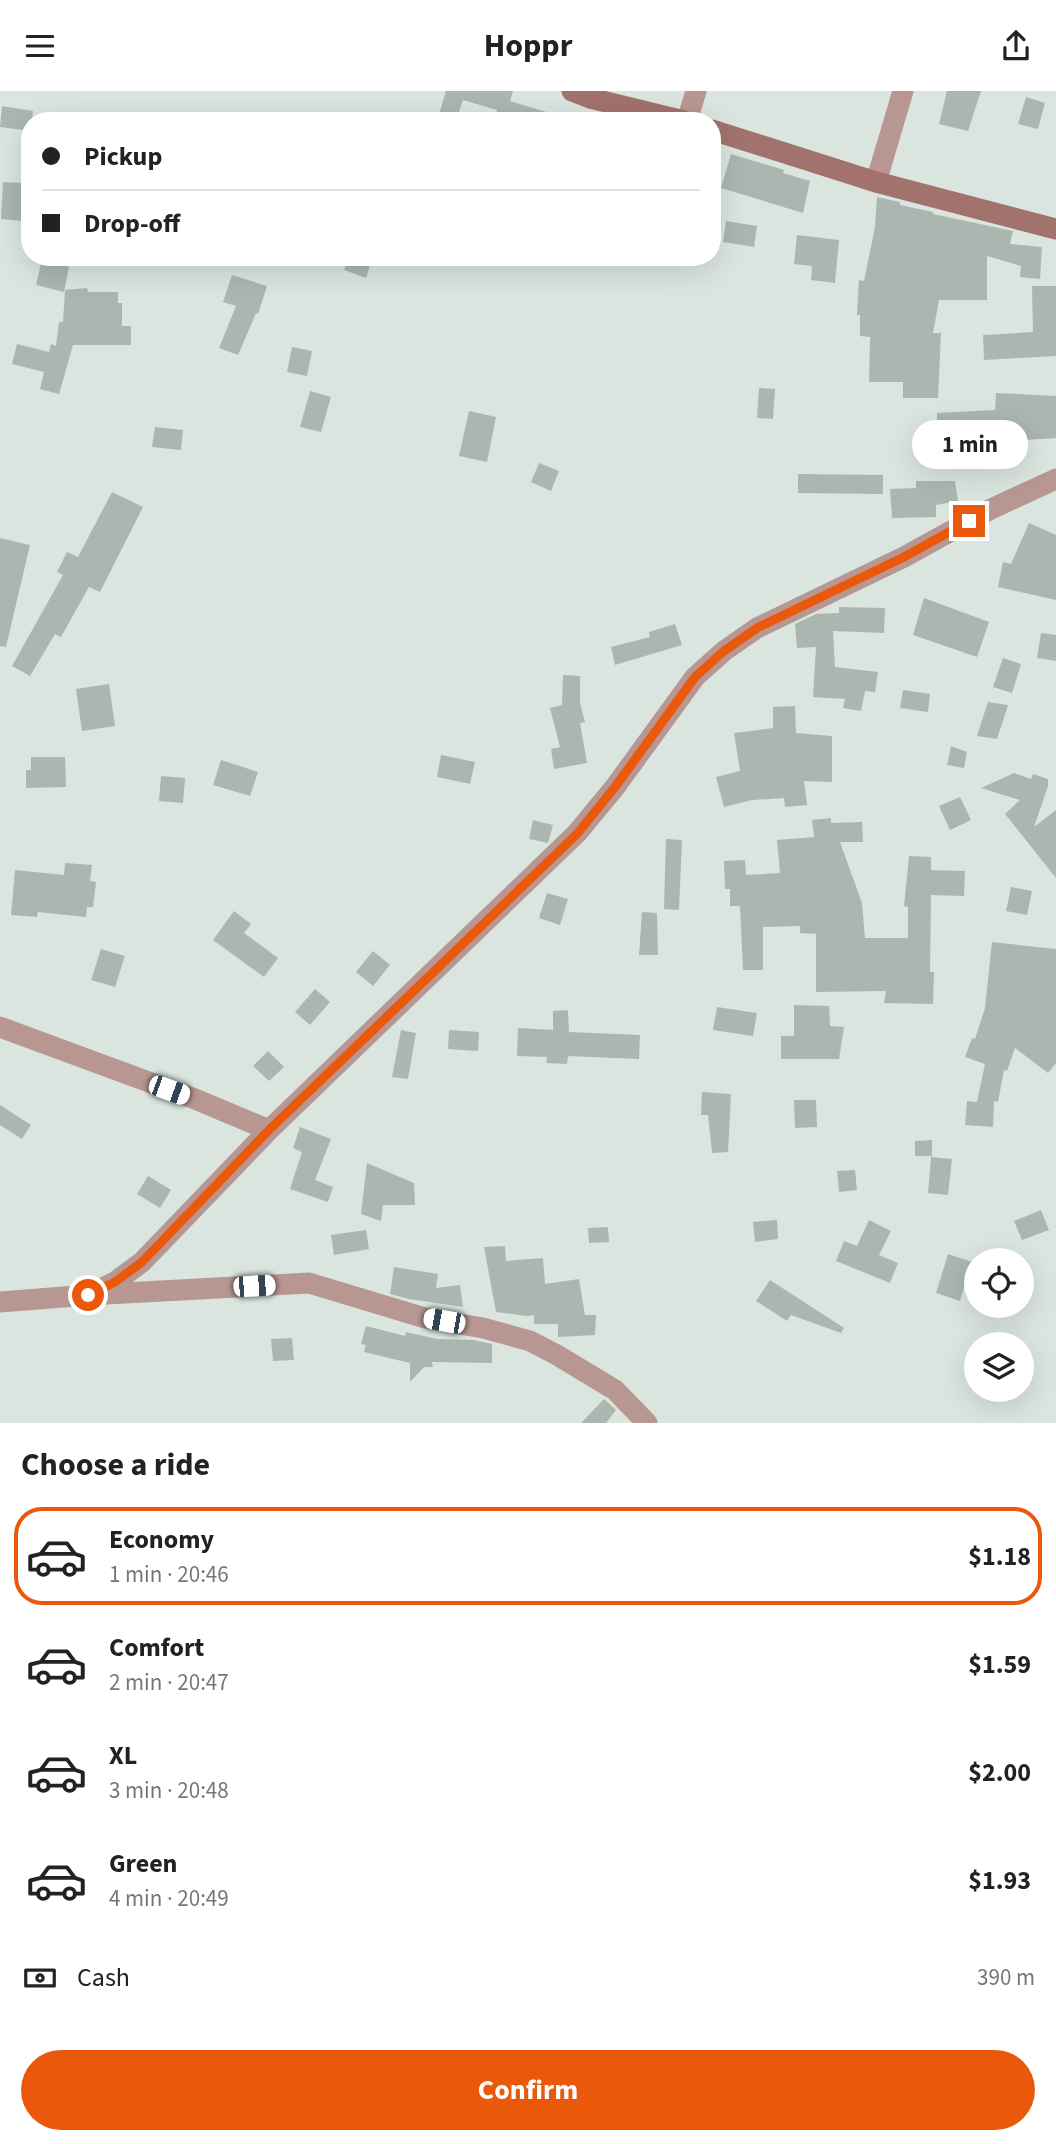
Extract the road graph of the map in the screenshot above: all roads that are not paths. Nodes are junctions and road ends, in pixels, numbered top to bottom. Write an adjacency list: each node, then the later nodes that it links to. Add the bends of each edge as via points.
1 (572, 91): 4 (street)
2 (696, 91): 5 (street)
3 (902, 91): 7 (street)
4 (648, 112)
5 (688, 112)
6 (721, 133): 7 (street)
7 (876, 182): 8 (street)
8 (1056, 229)
9 (1056, 479): 11 (street, via 757,628 724,651 695,677 577,834)
10 (0, 1027): 11 (street)
11 (269, 1130): 12 (street, via 142,1262)
12 (88, 1295): 13 (street); 14 (street, via 309,1283 425,1318 530,1341 615,1390)
13 (0, 1302)
14 (647, 1423)

